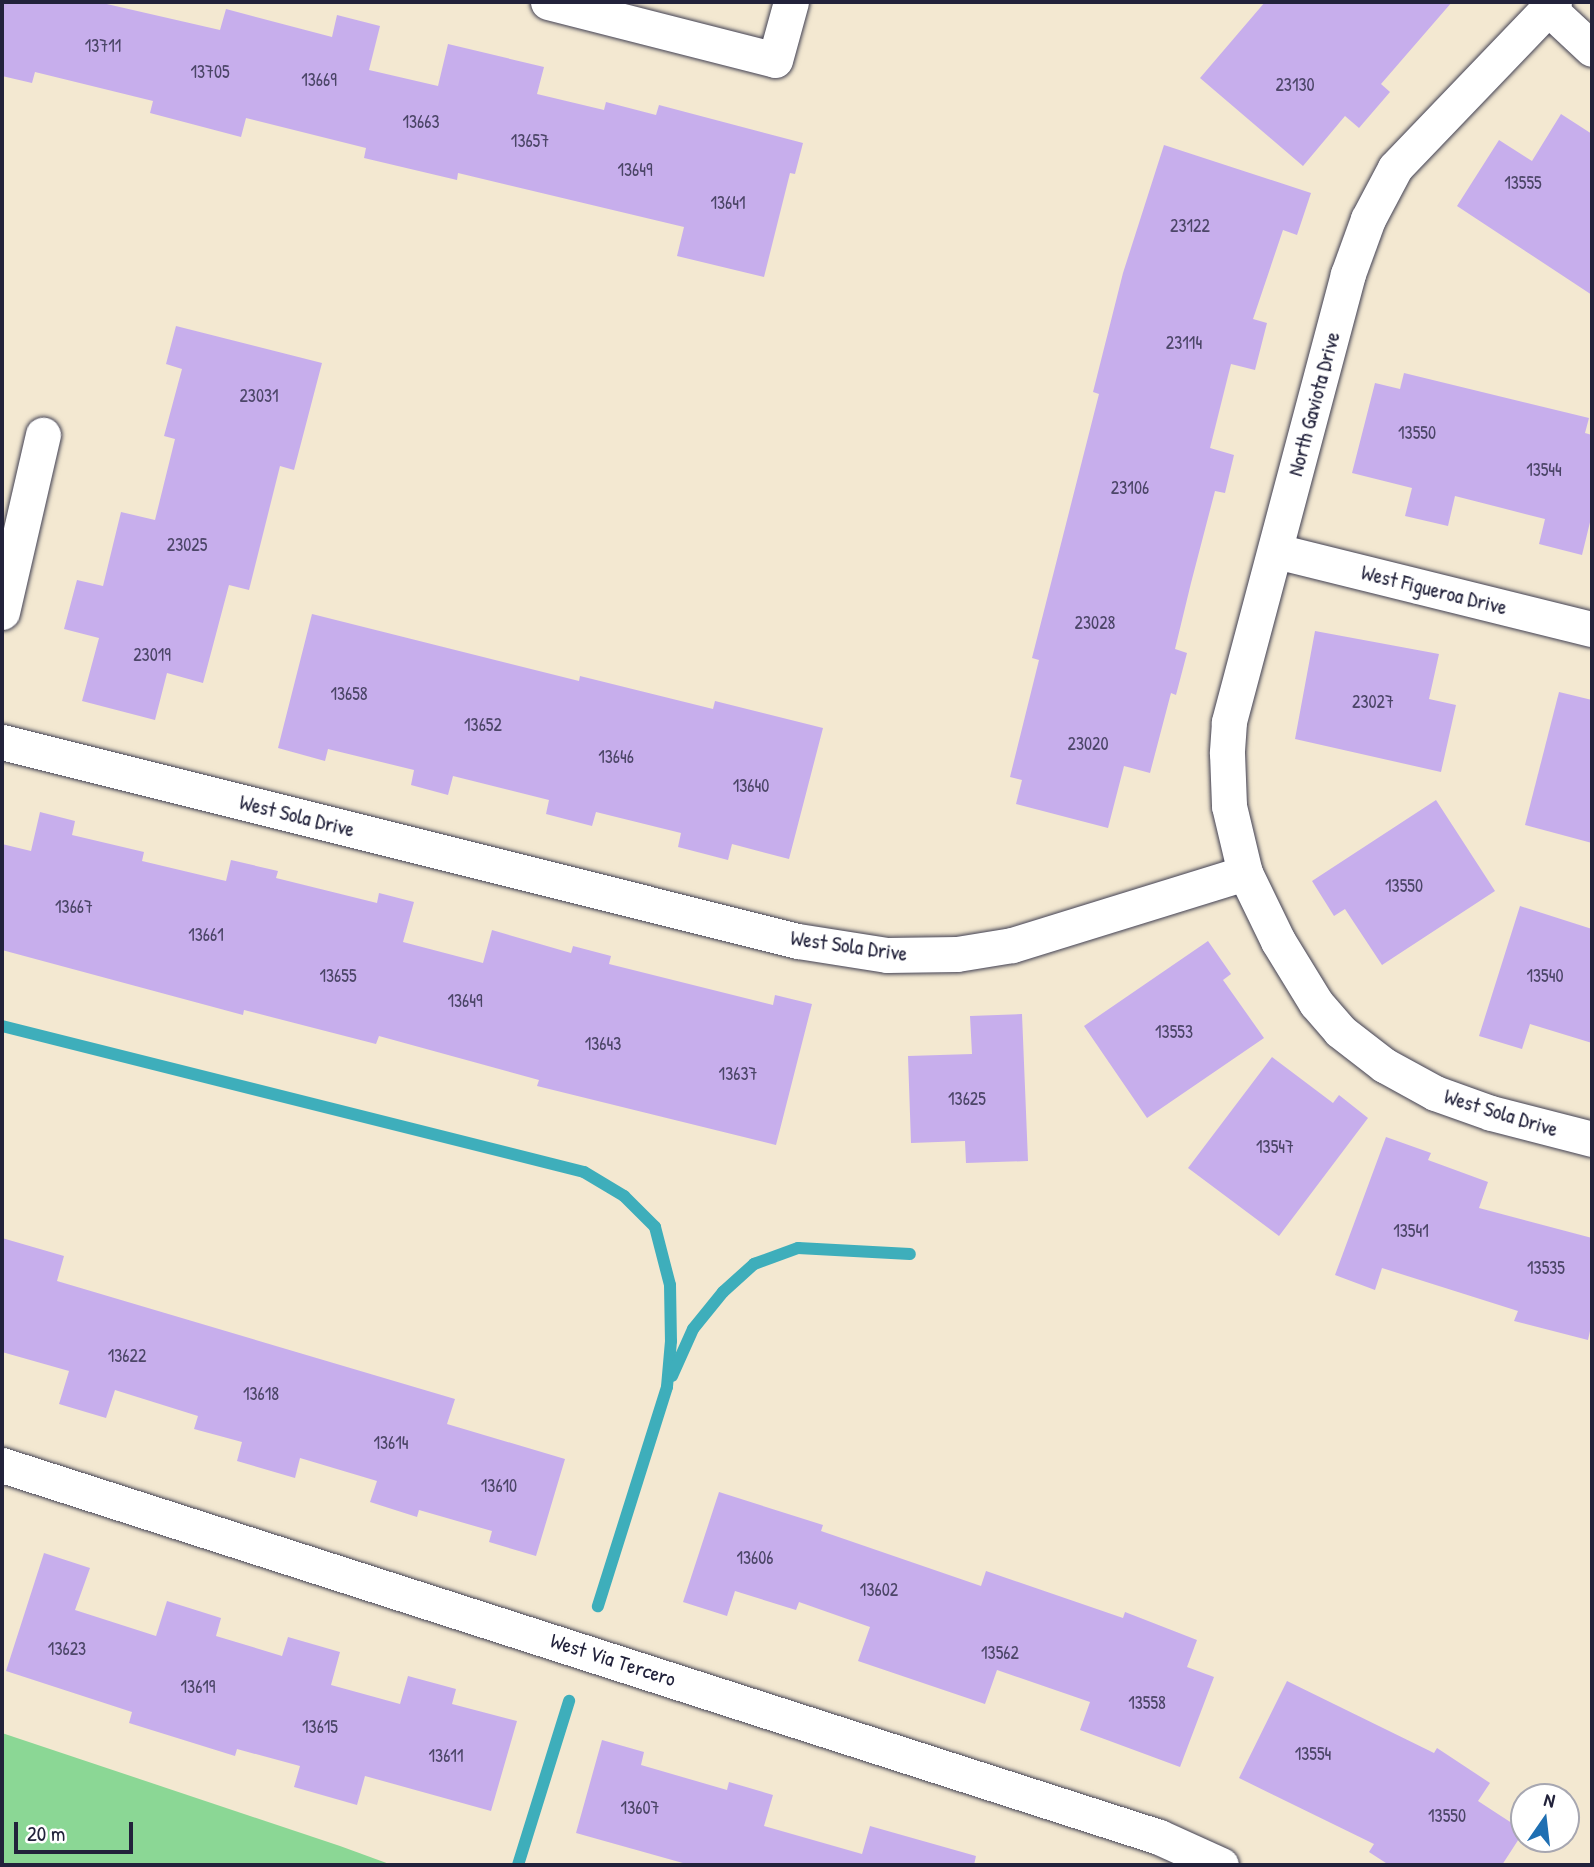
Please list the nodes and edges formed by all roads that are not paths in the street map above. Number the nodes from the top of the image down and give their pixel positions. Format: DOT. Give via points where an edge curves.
graph roads {
  1 [pos="548,2"];
  2 [pos="791,2"];
  3 [pos="1551,5"];
  4 [pos="1592,50"];
  5 [pos="43,435"];
  6 [pos="1276,551"];
  7 [pos="2,612"];
  8 [pos="1592,629"];
  9 [pos="2,741"];
  10 [pos="1245,873"];
  11 [pos="1592,1139"];
  12 [pos="2,1465"];
  13 [pos="1221,1865"];
  1 -- 2 [label="street" via="775,60"];
  3 -- 4 [label="street"];
  3 -- 6 [label="street, North Gaviota Drive" via="1395,168 1368,219 1348,274"];
  5 -- 7 [label="street"];
  6 -- 8 [label="street, West Figueroa Drive"];
  6 -- 10 [label="street, North Gaviota Drive" via="1229,722 1229,806"];
  9 -- 10 [label="street, West Sola Drive" via="798,941 887,955 957,954 1012,946"];
  10 -- 11 [label="street, West Sola Drive" via="1316,1003 1340,1031 1384,1065 1435,1093 1491,1114"];
  12 -- 13 [label="street, West Via Tercero" via="1159,1837"];
}
